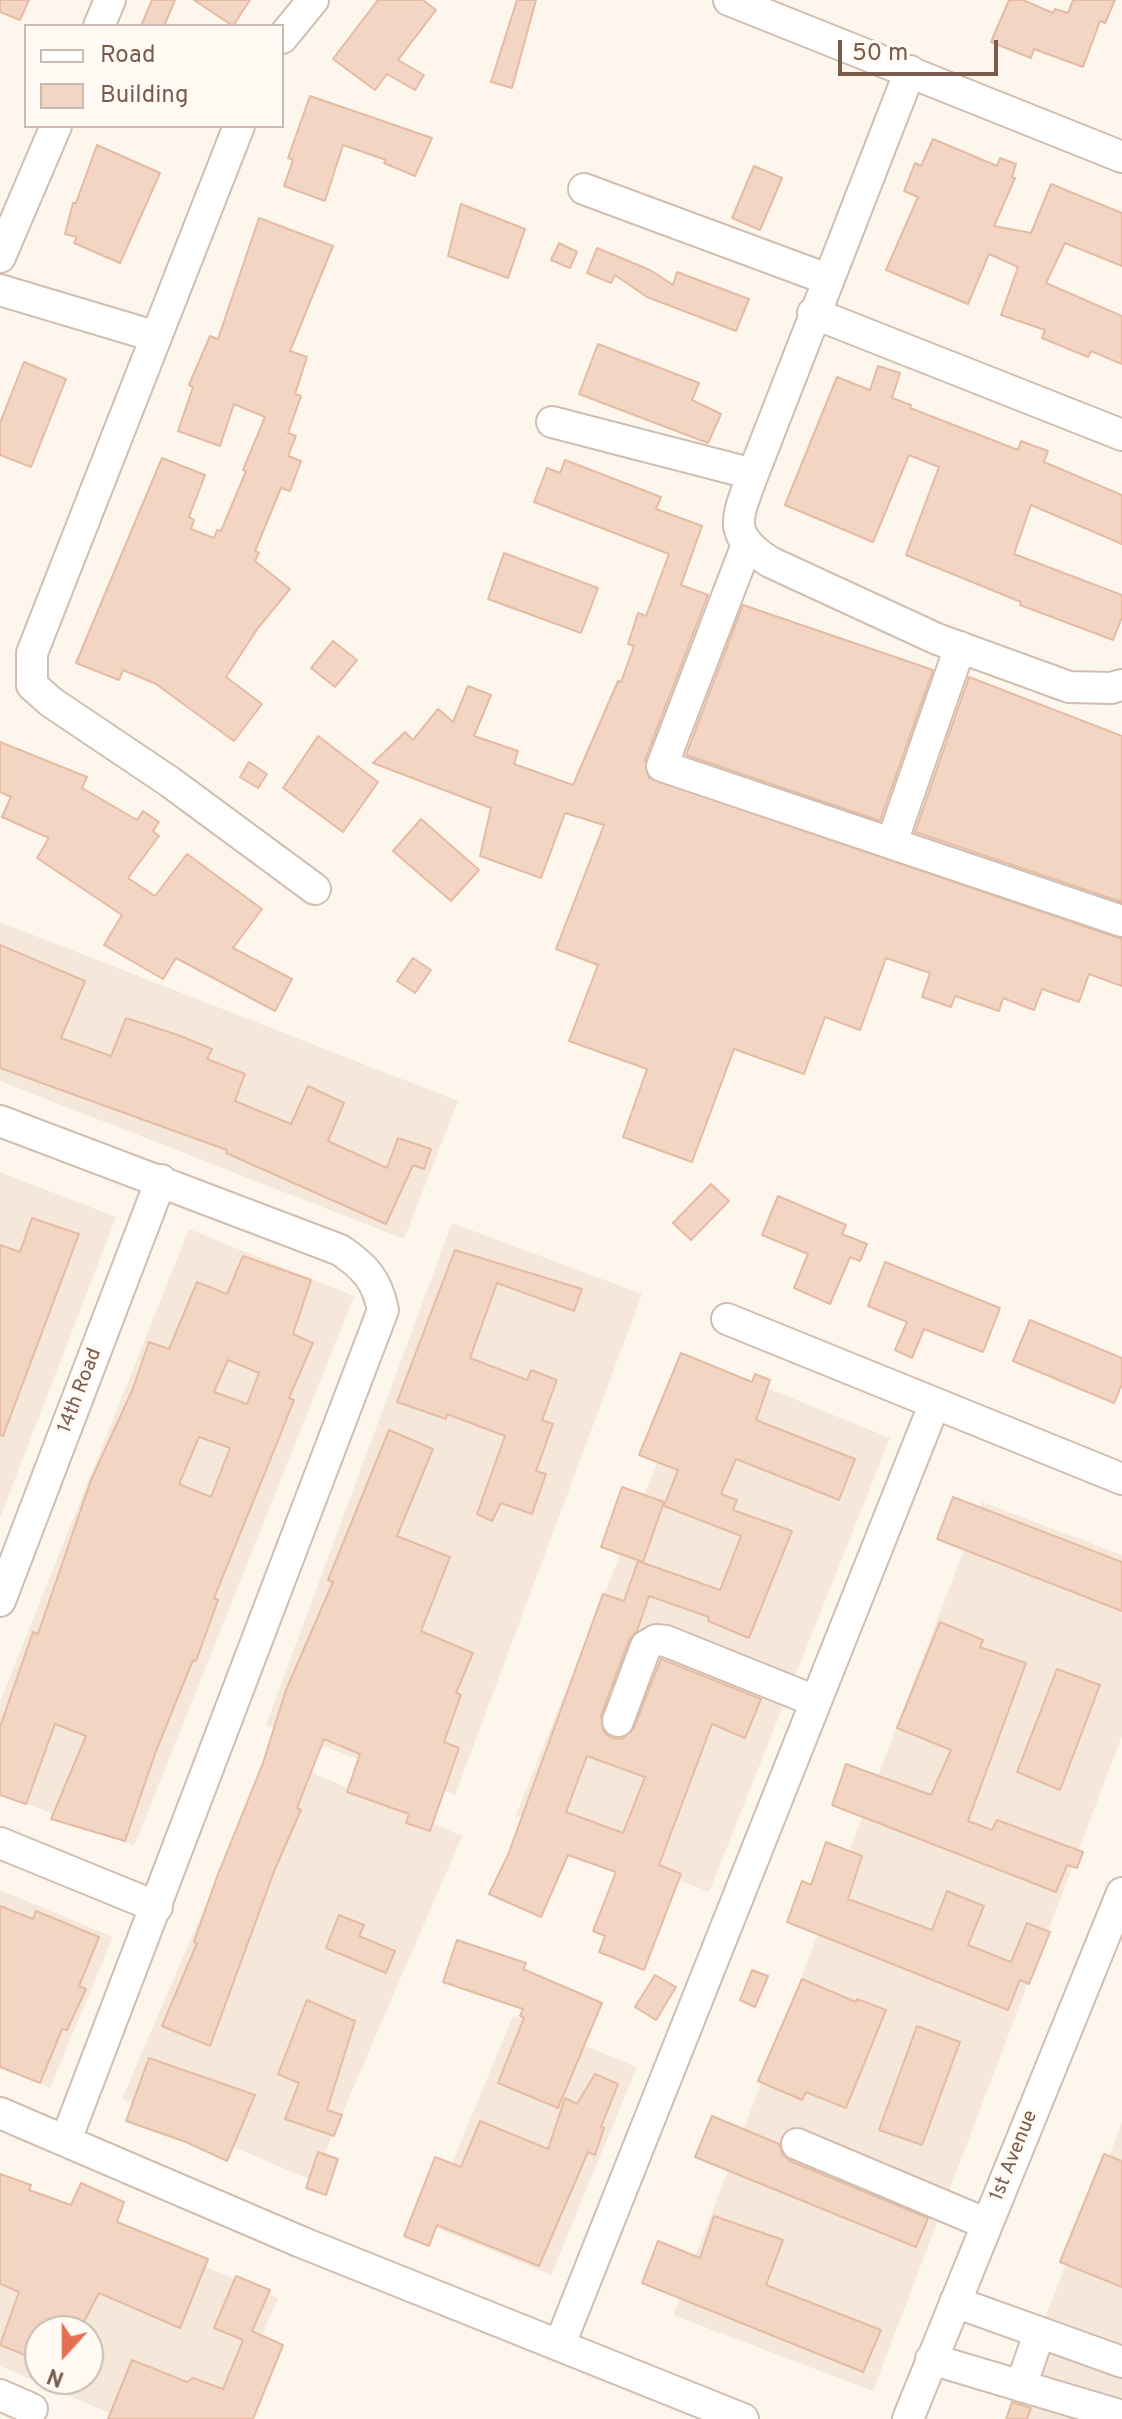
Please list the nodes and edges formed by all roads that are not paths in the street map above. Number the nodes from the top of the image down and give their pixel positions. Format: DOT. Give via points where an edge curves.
graph roads {
  1 [pos="110,0"];
  2 [pos="313,0"];
  3 [pos="729,0"];
  4 [pos="100,24"];
  5 [pos="284,36"];
  6 [pos="910,71"];
  7 [pos="55,128"];
  8 [pos="238,128"];
  9 [pos="1120,152"];
  10 [pos="584,189"];
  11 [pos="0,257"];
  12 [pos="827,279"];
  13 [pos="0,290"];
  14 [pos="813,313"];
  15 [pos="154,336"];
  16 [pos="552,422"];
  17 [pos="1122,435"];
  18 [pos="753,474"];
  19 [pos="746,547"];
  20 [pos="960,647"];
  21 [pos="1122,685"];
  22 [pos="892,842"];
  23 [pos="315,889"];
  24 [pos="1122,921"];
  25 [pos="0,1121"];
  26 [pos="161,1180"];
  27 [pos="727,1319"];
  28 [pos="934,1405"];
  29 [pos="1122,1479"];
  30 [pos="0,1601"];
  31 [pos="815,1701"];
  32 [pos="618,1721"];
  33 [pos="0,1843"];
  34 [pos="1122,1893"];
  35 [pos="157,1907"];
  36 [pos="0,2113"];
  37 [pos="66,2140"];
  38 [pos="797,2144"];
  39 [pos="987,2224"];
  40 [pos="955,2302"];
  41 [pos="1039,2334"];
  42 [pos="560,2344"];
  43 [pos="931,2359"];
  44 [pos="1122,2362"];
  45 [pos="1021,2386"];
  46 [pos="0,2395"];
  47 [pos="32,2409"];
  48 [pos="1122,2416"];
  49 [pos="743,2419"];
  50 [pos="908,2419"];
  1 -- 4 [label="street"];
  2 -- 5 [label="street"];
  3 -- 6 [label="street"];
  6 -- 9 [label="street"];
  6 -- 12 [label="street"];
  7 -- 11 [label="street"];
  8 -- 15 [label="street"];
  10 -- 12 [label="street"];
  12 -- 14 [label="street"];
  13 -- 15 [label="street"];
  14 -- 17 [label="street"];
  14 -- 18 [label="street"];
  15 -- 23 [label="street" via="32,653 32,685"];
  16 -- 18 [label="street"];
  18 -- 19 [label="street" via="738,532"];
  19 -- 20 [label="street"];
  19 -- 22 [label="street" via="662,766"];
  20 -- 21 [label="street" via="1069,687"];
  20 -- 22 [label="street"];
  22 -- 24 [label="street"];
  25 -- 26 [label="street"];
  26 -- 30 [label="street, 14th Road"];
  26 -- 35 [label="street" via="340,1250 366,1267 379,1289 383,1310"];
  27 -- 28 [label="street"];
  28 -- 29 [label="street"];
  28 -- 31 [label="street"];
  31 -- 32 [label="street" via="656,1640 646,1646"];
  31 -- 42 [label="street"];
  33 -- 35 [label="street"];
  34 -- 39 [label="street, 1st Avenue"];
  35 -- 37 [label="street"];
  36 -- 37 [label="street"];
  37 -- 42 [label="street" via="301,2242"];
  38 -- 39 [label="street"];
  39 -- 40 [label="street, 1st Avenue"];
  40 -- 41 [label="street"];
  40 -- 43 [label="street, 1st Avenue"];
  41 -- 44 [label="street"];
  41 -- 45 [label="street"];
  42 -- 49 [label="street"];
  43 -- 45 [label="street"];
  43 -- 50 [label="street, 1st Avenue"];
  45 -- 48 [label="street"];
  46 -- 47 [label="street"];
}
